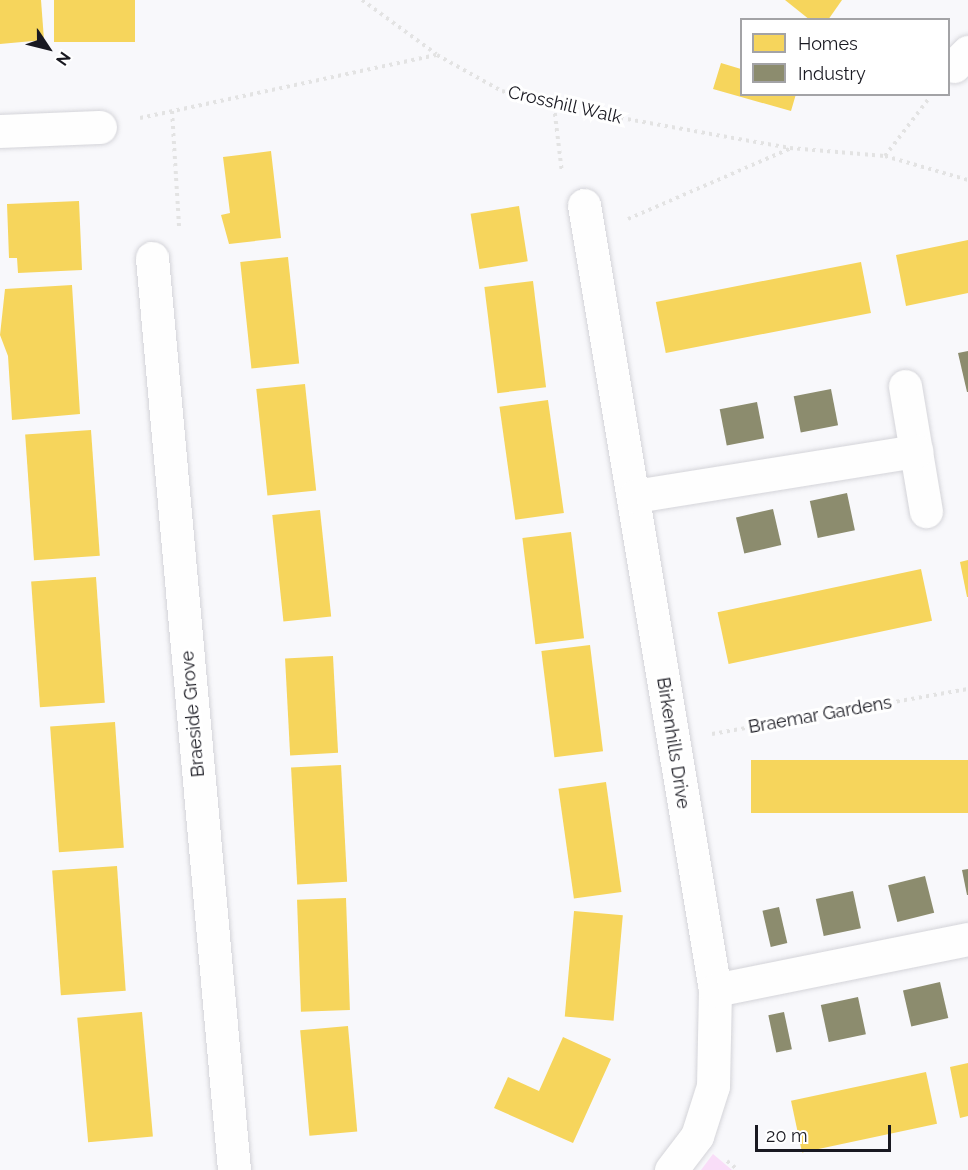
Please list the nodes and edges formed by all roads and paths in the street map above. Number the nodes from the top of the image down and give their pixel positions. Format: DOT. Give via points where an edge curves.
graph roads {
  1 [pos="362,0"];
  2 [pos="437,55"];
  3 [pos="930,96"];
  4 [pos="554,106"];
  5 [pos="172,111"];
  6 [pos="100,127"];
  7 [pos="0,131"];
  8 [pos="790,148"];
  9 [pos="885,156"];
  10 [pos="968,180"];
  11 [pos="584,205"];
  12 [pos="589,237"];
  13 [pos="152,258"];
  14 [pos="905,386"];
  15 [pos="916,451"];
  16 [pos="635,496"];
  17 [pos="926,511"];
  18 [pos="968,689"];
  19 [pos="672,741"];
  20 [pos="968,939"];
  21 [pos="715,990"];
  22 [pos="234,1170"];
  23 [pos="671,1170"];
  1 -- 2 [label="path, Crosshill Walk"];
  2 -- 4 [label="path, Crosshill Walk" via="502,91"];
  2 -- 5 [label="path"];
  3 -- 9 [label="path"];
  4 -- 8 [label="path, Crosshill Walk"];
  4 -- 11 [label="path" via="563,184"];
  5 -- 6 [label="path"];
  5 -- 13 [label="path" via="179,233"];
  6 -- 7 [label="street"];
  8 -- 9 [label="path, Crosshill Walk"];
  8 -- 12 [label="path"];
  9 -- 10 [label="path, Crosshill Walk"];
  11 -- 12 [label="street, Birkenhills Drive"];
  12 -- 16 [label="street, Birkenhills Drive"];
  13 -- 22 [label="street, Braeside Grove"];
  14 -- 15 [label="street"];
  15 -- 16 [label="street"];
  15 -- 17 [label="street"];
  16 -- 19 [label="street, Birkenhills Drive"];
  18 -- 19 [label="path, Braemar Gardens"];
  19 -- 21 [label="street, Birkenhills Drive"];
  20 -- 21 [label="street"];
  21 -- 23 [label="street, Birkenhills Drive" via="713,1086 697,1136"];
}
